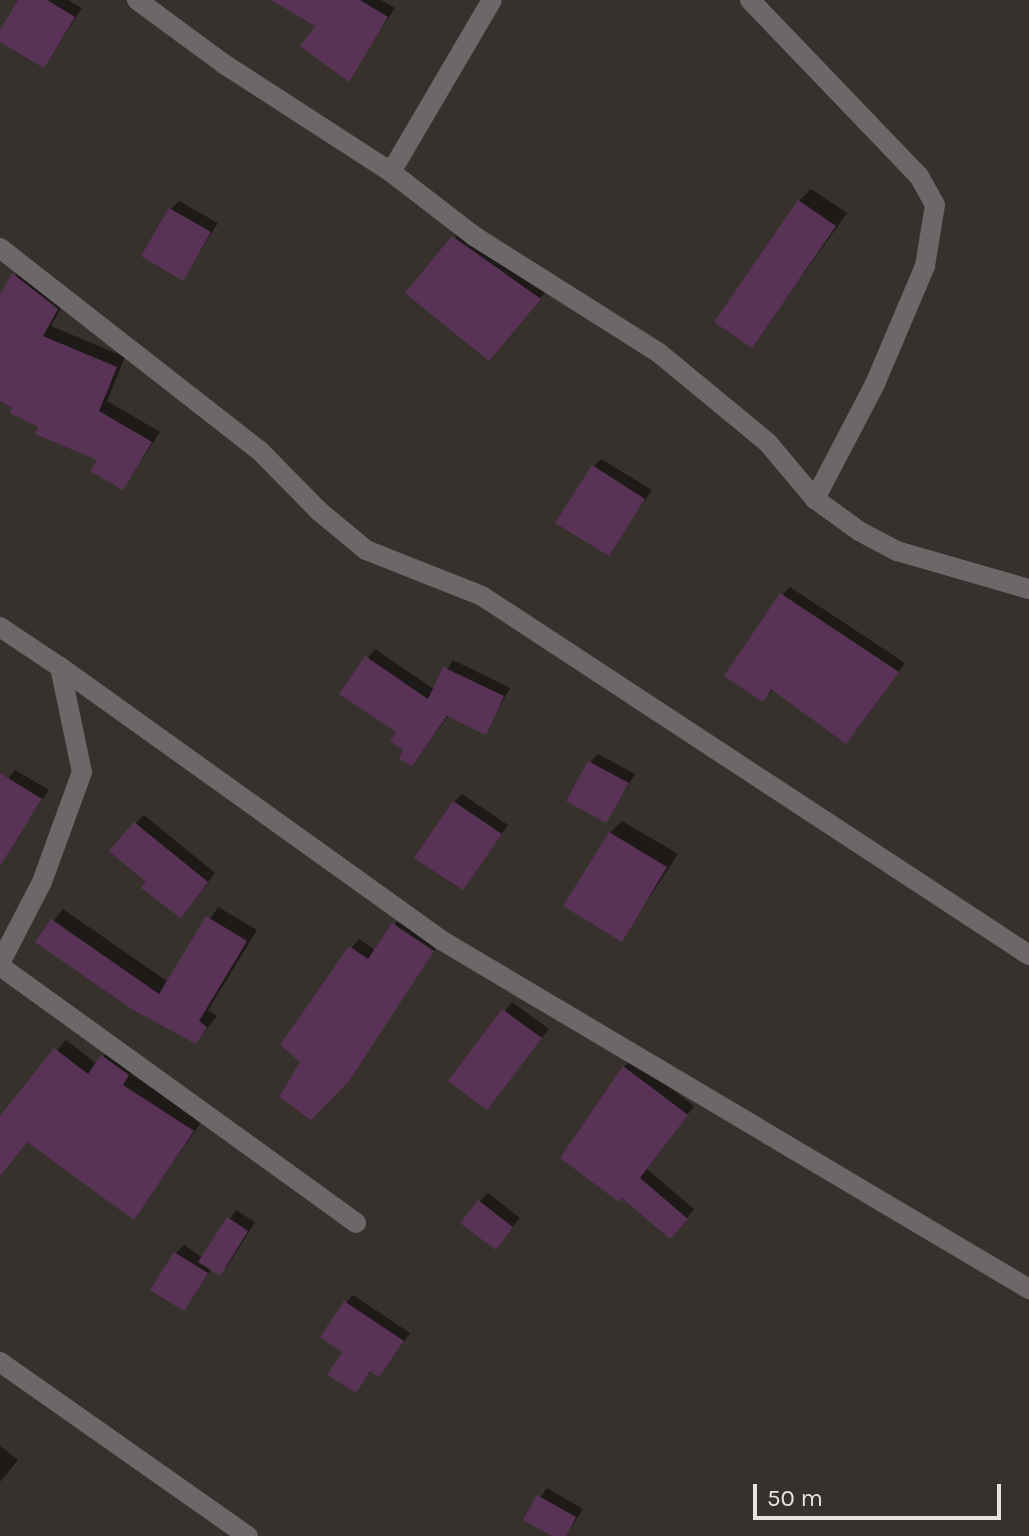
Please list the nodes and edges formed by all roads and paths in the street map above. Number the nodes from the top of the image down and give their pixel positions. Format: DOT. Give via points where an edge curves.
graph roads {
  1 [pos="137,0"];
  2 [pos="492,0"];
  3 [pos="750,0"];
  4 [pos="391,172"];
  5 [pos="0,248"];
  6 [pos="815,499"];
  7 [pos="1029,589"];
  8 [pos="0,627"];
  9 [pos="60,667"];
  10 [pos="1029,955"];
  11 [pos="0,965"];
  12 [pos="356,1223"];
  13 [pos="1029,1289"];
  14 [pos="0,1349"];
  15 [pos="8,1367"];
  16 [pos="248,1536"];
  1 -- 4 [label="street" via="224,64"];
  2 -- 4 [label="street"];
  3 -- 6 [label="street" via="919,176 935,205 925,266 875,384"];
  4 -- 6 [label="street" via="474,236 659,353 768,443"];
  5 -- 10 [label="street" via="259,450 366,550 482,596"];
  6 -- 7 [label="street" via="897,551"];
  8 -- 9 [label="street"];
  9 -- 11 [label="street" via="82,772 42,882"];
  9 -- 13 [label="street" via="441,940"];
  11 -- 12 [label="street"];
  14 -- 15 [label="street"];
  15 -- 16 [label="street"];
}
